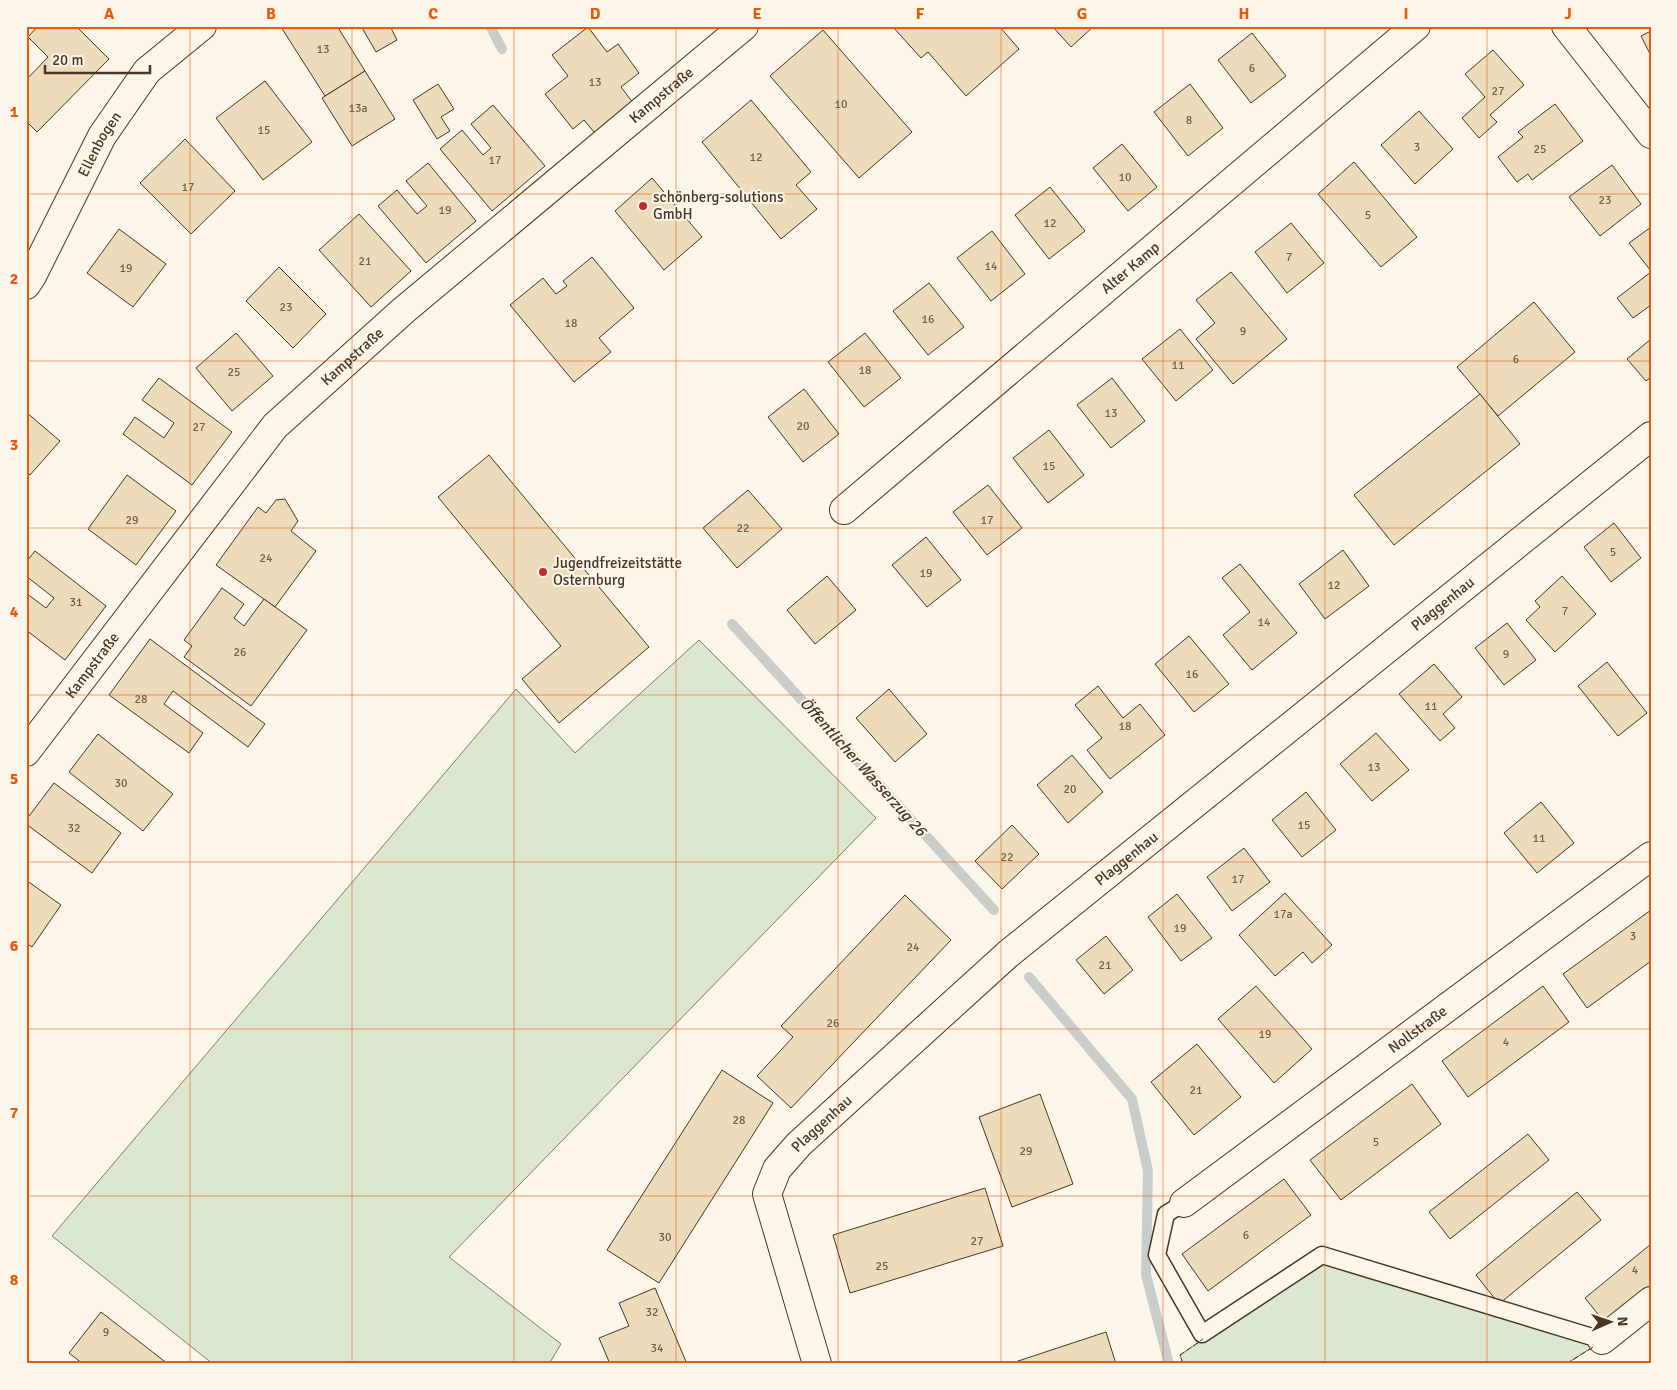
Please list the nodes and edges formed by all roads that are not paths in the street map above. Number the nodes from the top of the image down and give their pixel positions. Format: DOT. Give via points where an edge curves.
graph roads {
  1 [pos="202,26"];
  2 [pos="744,26"];
  3 [pos="1416,26"];
  4 [pos="1566,26"];
  5 [pos="1651,134"];
  6 [pos="26,285"];
  7 [pos="1651,436"];
  8 [pos="844,510"];
  9 [pos="26,752"];
  10 [pos="1651,856"];
  11 [pos="1184,1202"];
  12 [pos="1651,1301"];
  13 [pos="1602,1340"];
  14 [pos="817,1364"];
  1 -- 6 [label="street, Ellenbogen" via="147,71 102,136"];
  2 -- 9 [label="street, Kampstraße" via="404,310 275,426"];
  3 -- 8 [label="street, Alter Kamp"];
  4 -- 5 [label="street"];
  7 -- 14 [label="street, Plaggenhau" via="1008,954 799,1144 777,1169 766,1194"];
  10 -- 11 [label="street, Nollstraße"];
  11 -- 13 [label="lane" via="1166,1214 1157,1255 1202,1334 1322,1255"];
  12 -- 13 [label="street"];
}
